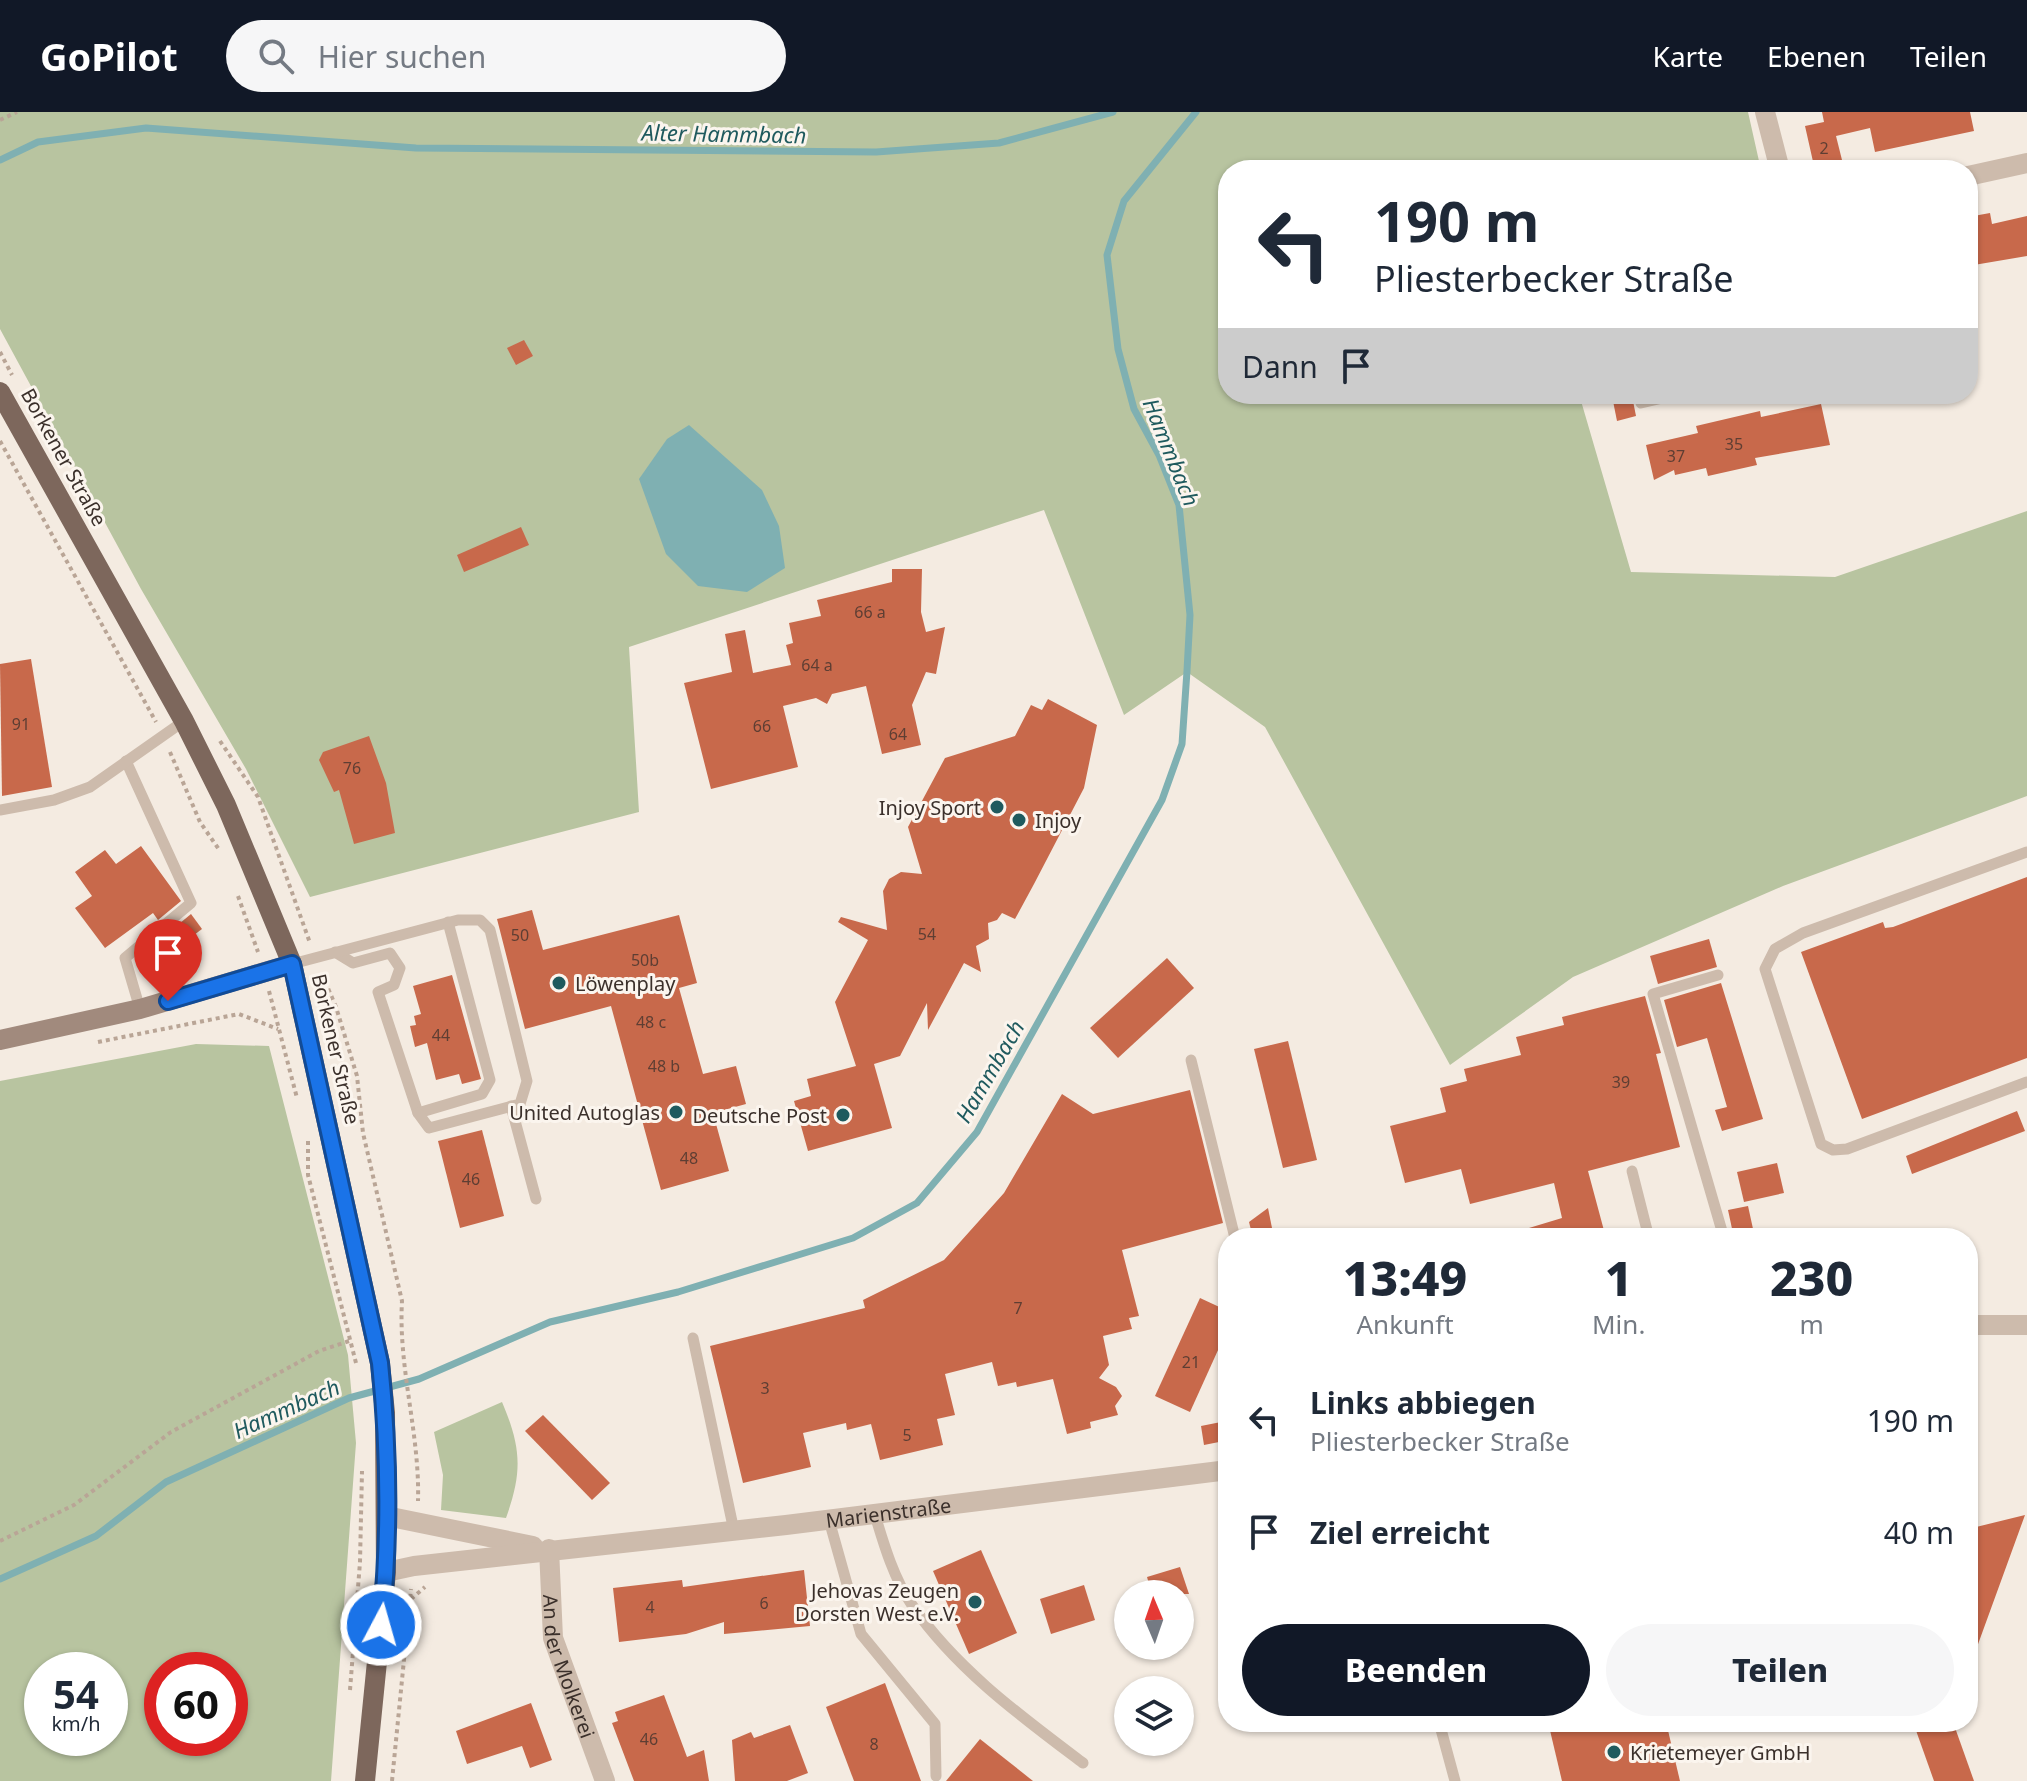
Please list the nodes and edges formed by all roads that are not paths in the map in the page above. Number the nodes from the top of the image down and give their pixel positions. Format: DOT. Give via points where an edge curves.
graph roads {
  1 [pos="1765,112"];
  2 [pos="1777,160"];
  3 [pos="2027,163"];
  4 [pos="1978,174"];
  5 [pos="0,392"];
  6 [pos="184,721"];
  7 [pos="126,761"];
  8 [pos="0,810"];
  9 [pos="2027,852"];
  10 [pos="448,922"];
  11 [pos="335,952"];
  12 [pos="292,964"];
  13 [pos="1718,975"];
  14 [pos="140,1009"];
  15 [pos="0,1040"];
  16 [pos="1191,1060"];
  17 [pos="2027,1082"];
  18 [pos="511,1106"];
  19 [pos="418,1113"];
  20 [pos="1632,1171"];
  21 [pos="536,1199"];
  22 [pos="1233,1228"];
  23 [pos="1646,1228"];
  24 [pos="1721,1228"];
  25 [pos="1978,1325"];
  26 [pos="2027,1325"];
  27 [pos="693,1338"];
  28 [pos="1218,1471"];
  29 [pos="875,1515"];
  30 [pos="386,1516"];
  31 [pos="829,1520"];
  32 [pos="734,1531"];
  33 [pos="549,1549"];
  34 [pos="386,1572"];
  35 [pos="1442,1732"];
  36 [pos="1083,1763"];
  37 [pos="936,1776"];
  38 [pos="365,1781"];
  39 [pos="605,1781"];
  40 [pos="1455,1781"];
  1 -- 2 [label="street"];
  3 -- 4 [label="street"];
  5 -- 6 [label="main road, Borkener Straße"];
  6 -- 7 [label="lane"];
  6 -- 12 [label="main road, Borkener Straße" via="226,805"];
  7 -- 8 [label="lane" via="90,787"];
  7 -- 14 [label="lane" via="191,903 125,958"];
  9 -- 17 [label="lane" via="1803,933 1775,949 1765,969 1821,1144 1833,1150"];
  10 -- 11 [label="lane"];
  10 -- 18 [label="lane" via="480,920 490,930 527,1081 520,1104"];
  10 -- 19 [label="lane" via="490,1080 482,1094"];
  11 -- 12 [label="lane"];
  11 -- 19 [label="lane" via="353,963 390,953 400,968 394,985 378,992"];
  12 -- 14 [label="main road"];
  12 -- 30 [label="main road, Borkener Straße" via="380,1363"];
  13 -- 24 [label="lane" via="1653,994"];
  14 -- 15 [label="main road"];
  16 -- 22 [label="lane"];
  18 -- 19 [label="lane" via="429,1128"];
  18 -- 21 [label="lane"];
  20 -- 23 [label="lane"];
  25 -- 26 [label="street"];
  27 -- 32 [label="lane"];
  28 -- 29 [label="street, Marienstraße"];
  29 -- 31 [label="street, Marienstraße"];
  29 -- 36 [label="lane" via="911,1605 998,1698"];
  30 -- 33 [label="street, Marienstraße"];
  30 -- 34 [label="main road, Borkener Straße"];
  31 -- 32 [label="street, Marienstraße"];
  31 -- 37 [label="lane" via="861,1634 935,1724"];
  32 -- 33 [label="street, Marienstraße"];
  33 -- 34 [label="street, Marienstraße"];
  33 -- 39 [label="street, An der Molkerei" via="553,1638"];
  34 -- 38 [label="main road, Borkener Straße"];
  35 -- 40 [label="lane"];
}
